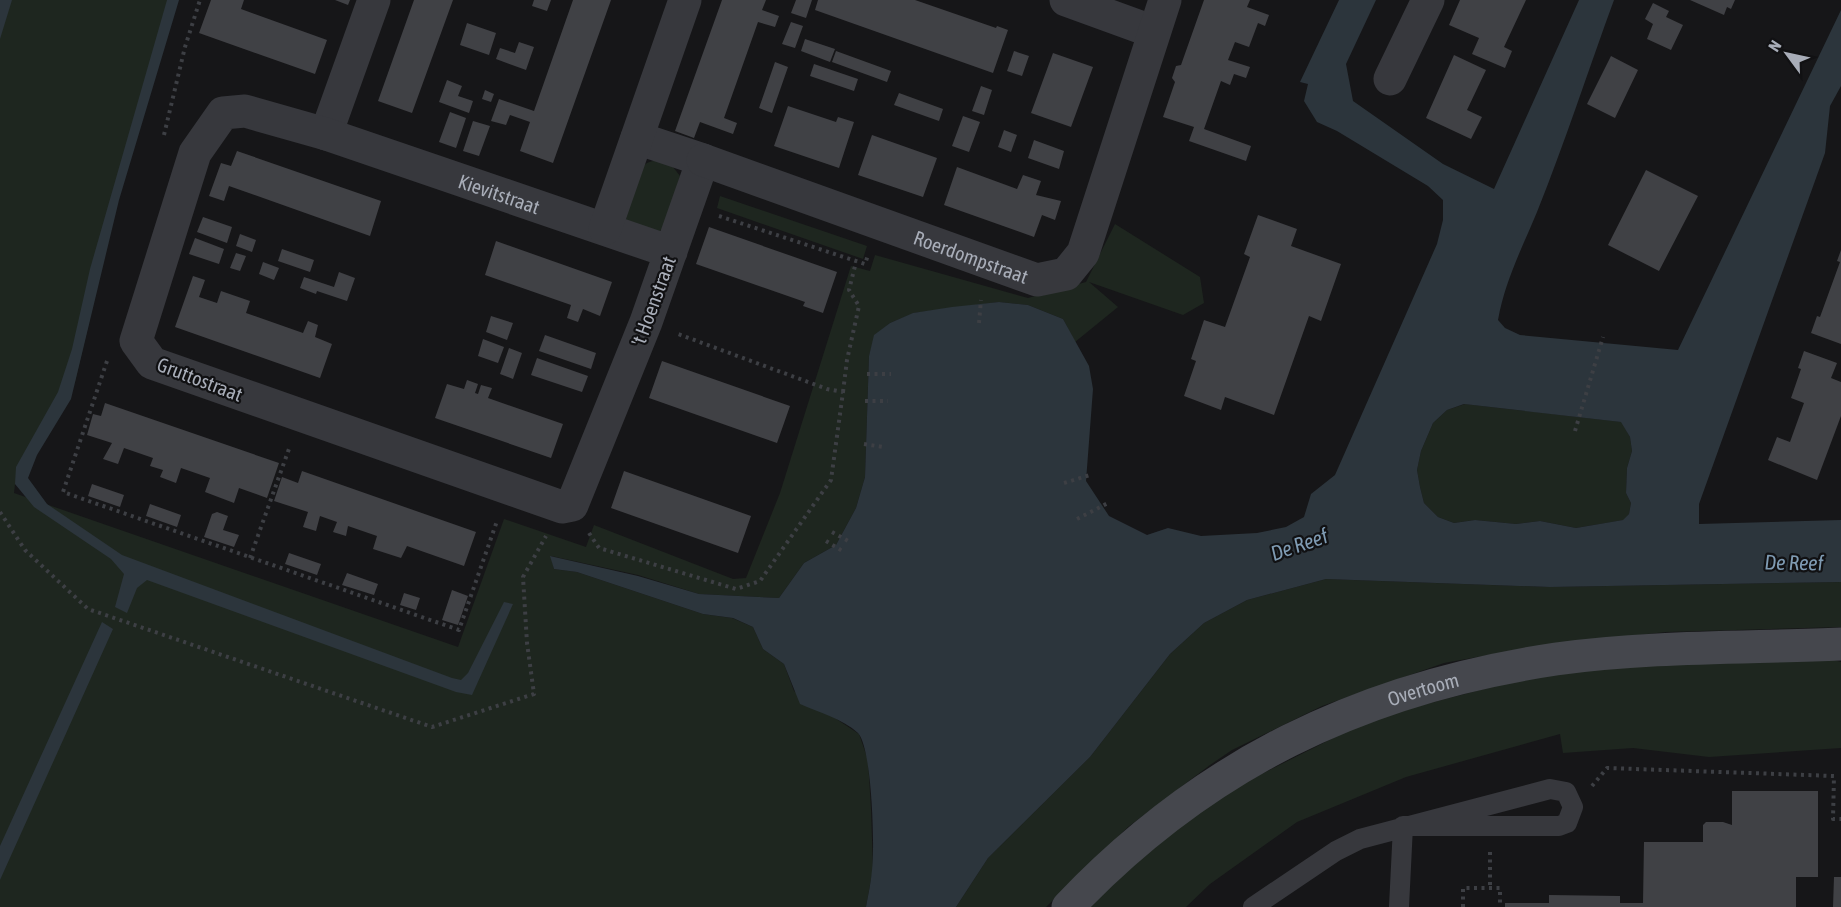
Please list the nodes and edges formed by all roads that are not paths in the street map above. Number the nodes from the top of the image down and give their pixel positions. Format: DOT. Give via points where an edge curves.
graph roads {
  1 [pos="374,0"];
  2 [pos="685,0"];
  3 [pos="1066,0"];
  4 [pos="1165,0"];
  5 [pos="1428,0"];
  6 [pos="1154,32"];
  7 [pos="1390,79"];
  8 [pos="327,134"];
  9 [pos="637,138"];
  10 [pos="703,160"];
  11 [pos="605,229"];
  12 [pos="671,252"];
  13 [pos="567,506"];
  14 [pos="1841,644"];
  15 [pos="1403,826"];
  16 [pos="1068,907"];
  17 [pos="1253,907"];
  18 [pos="1399,907"];
  1 -- 8 [label="street"];
  2 -- 9 [label="street"];
  3 -- 6 [label="street"];
  4 -- 6 [label="street, Roerdompstraat"];
  5 -- 7 [label="street"];
  6 -- 10 [label="street, Roerdompstraat" via="1083,253 1066,274 1037,280"];
  8 -- 11 [label="street, Kievitstraat"];
  8 -- 13 [label="street, Gruttostraat" via="245,111 223,113 195,153 136,341 152,363"];
  9 -- 10 [label="street"];
  9 -- 11 [label="street"];
  10 -- 12 [label="street, 't Hoenstraat"];
  11 -- 12 [label="street, Kievitstraat"];
  12 -- 13 [label="street, 't Hoenstraat" via="646,322"];
  14 -- 16 [label="street, Overtoom" via="1607,654 1502,668 1409,691 1296,736 1209,786 1140,838"];
  15 -- 15 [label="lane" via="1550,789 1566,792 1574,807 1572,816 1559,826"];
  15 -- 17 [label="lane" via="1336,851"];
  15 -- 18 [label="lane"];
}
